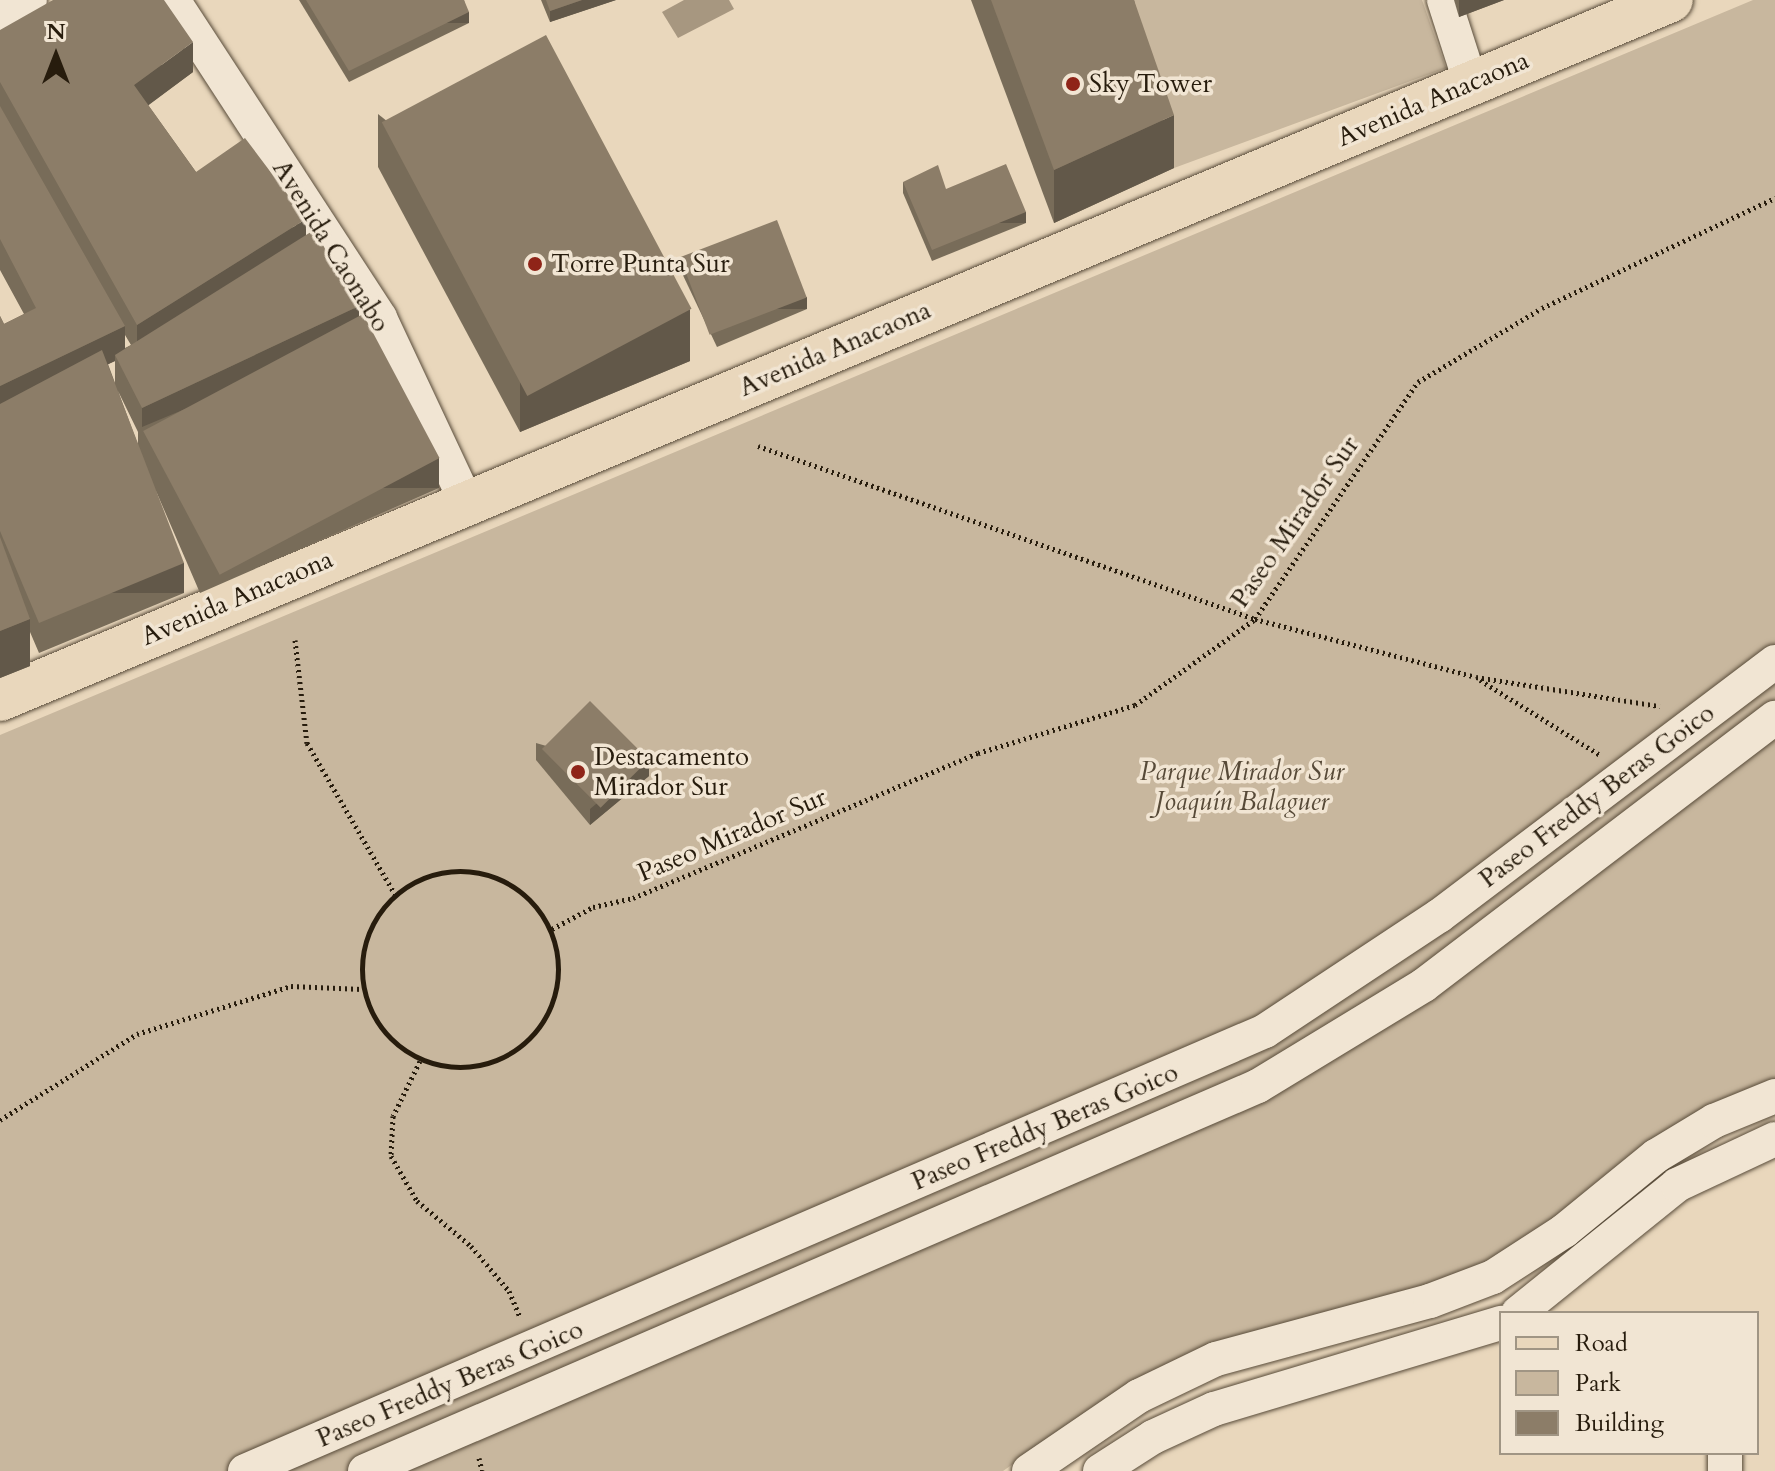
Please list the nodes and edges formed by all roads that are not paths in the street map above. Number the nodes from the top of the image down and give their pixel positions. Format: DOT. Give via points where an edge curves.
graph roads {
  1 [pos="30,0"];
  2 [pos="173,0"];
  3 [pos="1444,0"];
  4 [pos="1671,0"];
  5 [pos="0,18"];
  6 [pos="1471,84"];
  7 [pos="467,504"];
  8 [pos="1775,662"];
  9 [pos="0,699"];
  10 [pos="1775,718"];
  11 [pos="1775,1096"];
  12 [pos="1775,1139"];
  13 [pos="1520,1311"];
  14 [pos="1499,1324"];
  15 [pos="245,1471"];
  16 [pos="365,1471"];
  17 [pos="1029,1471"];
  18 [pos="1100,1471"];
  1 -- 5 [label="street"];
  2 -- 7 [label="street, Avenida Caonabo" via="380,318"];
  3 -- 6 [label="street"];
  4 -- 6 [label="main road, Avenida Anacaona"];
  6 -- 7 [label="main road, Avenida Anacaona"];
  7 -- 9 [label="main road, Avenida Anacaona"];
  8 -- 15 [label="street, Paseo Freddy Beras Goico" via="1439,916 1265,1031"];
  10 -- 16 [label="street, Paseo Freddy Beras Goico" via="1424,985 1258,1086"];
  11 -- 17 [label="street" via="1714,1121 1656,1156 1564,1231 1493,1277 1430,1301 1216,1359 1139,1396"];
  12 -- 13 [label="street" via="1677,1185"];
  14 -- 18 [label="street" via="1214,1409 1153,1437"];
}
